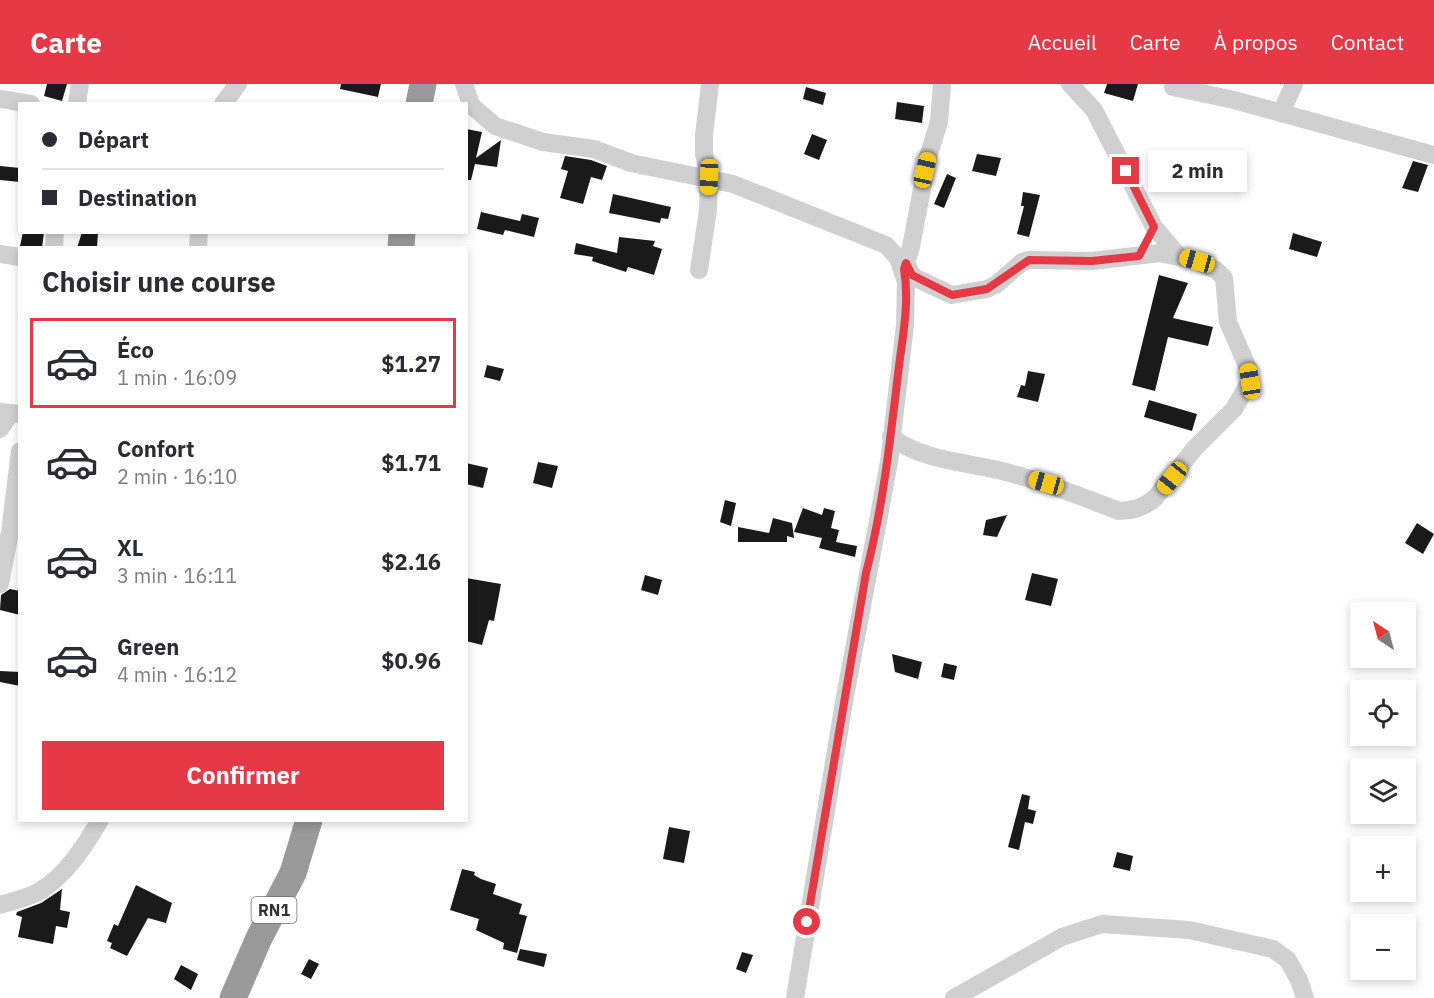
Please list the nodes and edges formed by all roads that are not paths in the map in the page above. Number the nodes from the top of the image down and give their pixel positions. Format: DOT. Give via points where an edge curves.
graph roads {
  1 [pos="80,84"];
  2 [pos="238,84"];
  3 [pos="423,84"];
  4 [pos="464,84"];
  5 [pos="710,84"];
  6 [pos="942,84"];
  7 [pos="1070,84"];
  8 [pos="1294,84"];
  9 [pos="1173,87"];
  10 [pos="0,99"];
  11 [pos="18,102"];
  12 [pos="77,102"];
  13 [pos="224,102"];
  14 [pos="419,102"];
  15 [pos="1281,113"];
  16 [pos="1434,155"];
  17 [pos="709,177"];
  18 [pos="1154,227"];
  19 [pos="0,254"];
  20 [pos="1178,255"];
  21 [pos="1139,256"];
  22 [pos="18,257"];
  23 [pos="905,266"];
  24 [pos="699,270"];
  25 [pos="10,413"];
  26 [pos="0,429"];
  27 [pos="891,437"];
  28 [pos="18,467"];
  29 [pos="9,539"];
  30 [pos="0,584"];
  31 [pos="99,822"];
  32 [pos="308,822"];
  33 [pos="0,904"];
  34 [pos="233,998"];
  35 [pos="795,998"];
  36 [pos="954,998"];
  37 [pos="1305,998"];
  1 -- 12 [label="street"];
  2 -- 13 [label="street"];
  3 -- 14 [label="highway"];
  4 -- 17 [label="street" via="471,105 495,126 543,142 594,149 631,163"];
  5 -- 17 [label="street" via="704,154"];
  6 -- 23 [label="street" via="939,122"];
  7 -- 18 [label="street" via="1105,129"];
  8 -- 15 [label="street"];
  9 -- 15 [label="street"];
  10 -- 11 [label="street"];
  15 -- 16 [label="street"];
  17 -- 23 [label="street" via="886,245"];
  17 -- 24 [label="street"];
  18 -- 20 [label="street"];
  18 -- 21 [label="street"];
  19 -- 22 [label="street"];
  20 -- 21 [label="street"];
  20 -- 27 [label="street" via="1216,270 1224,278 1228,322 1250,381 1234,409 1147,505 1119,511 1066,489 911,450"];
  21 -- 23 [label="street" via="1092,261 1029,260 987,289 952,295 912,275"];
  23 -- 27 [label="street" via="905,325"];
  25 -- 26 [label="street"];
  27 -- 35 [label="street"];
  28 -- 29 [label="street"];
  29 -- 30 [label="street"];
  31 -- 33 [label="street" via="72,862 54,880 39,892"];
  32 -- 34 [label="highway, RN1" via="293,873"];
  36 -- 37 [label="street" via="1062,937 1102,924 1179,929 1273,949 1288,960"];
}
